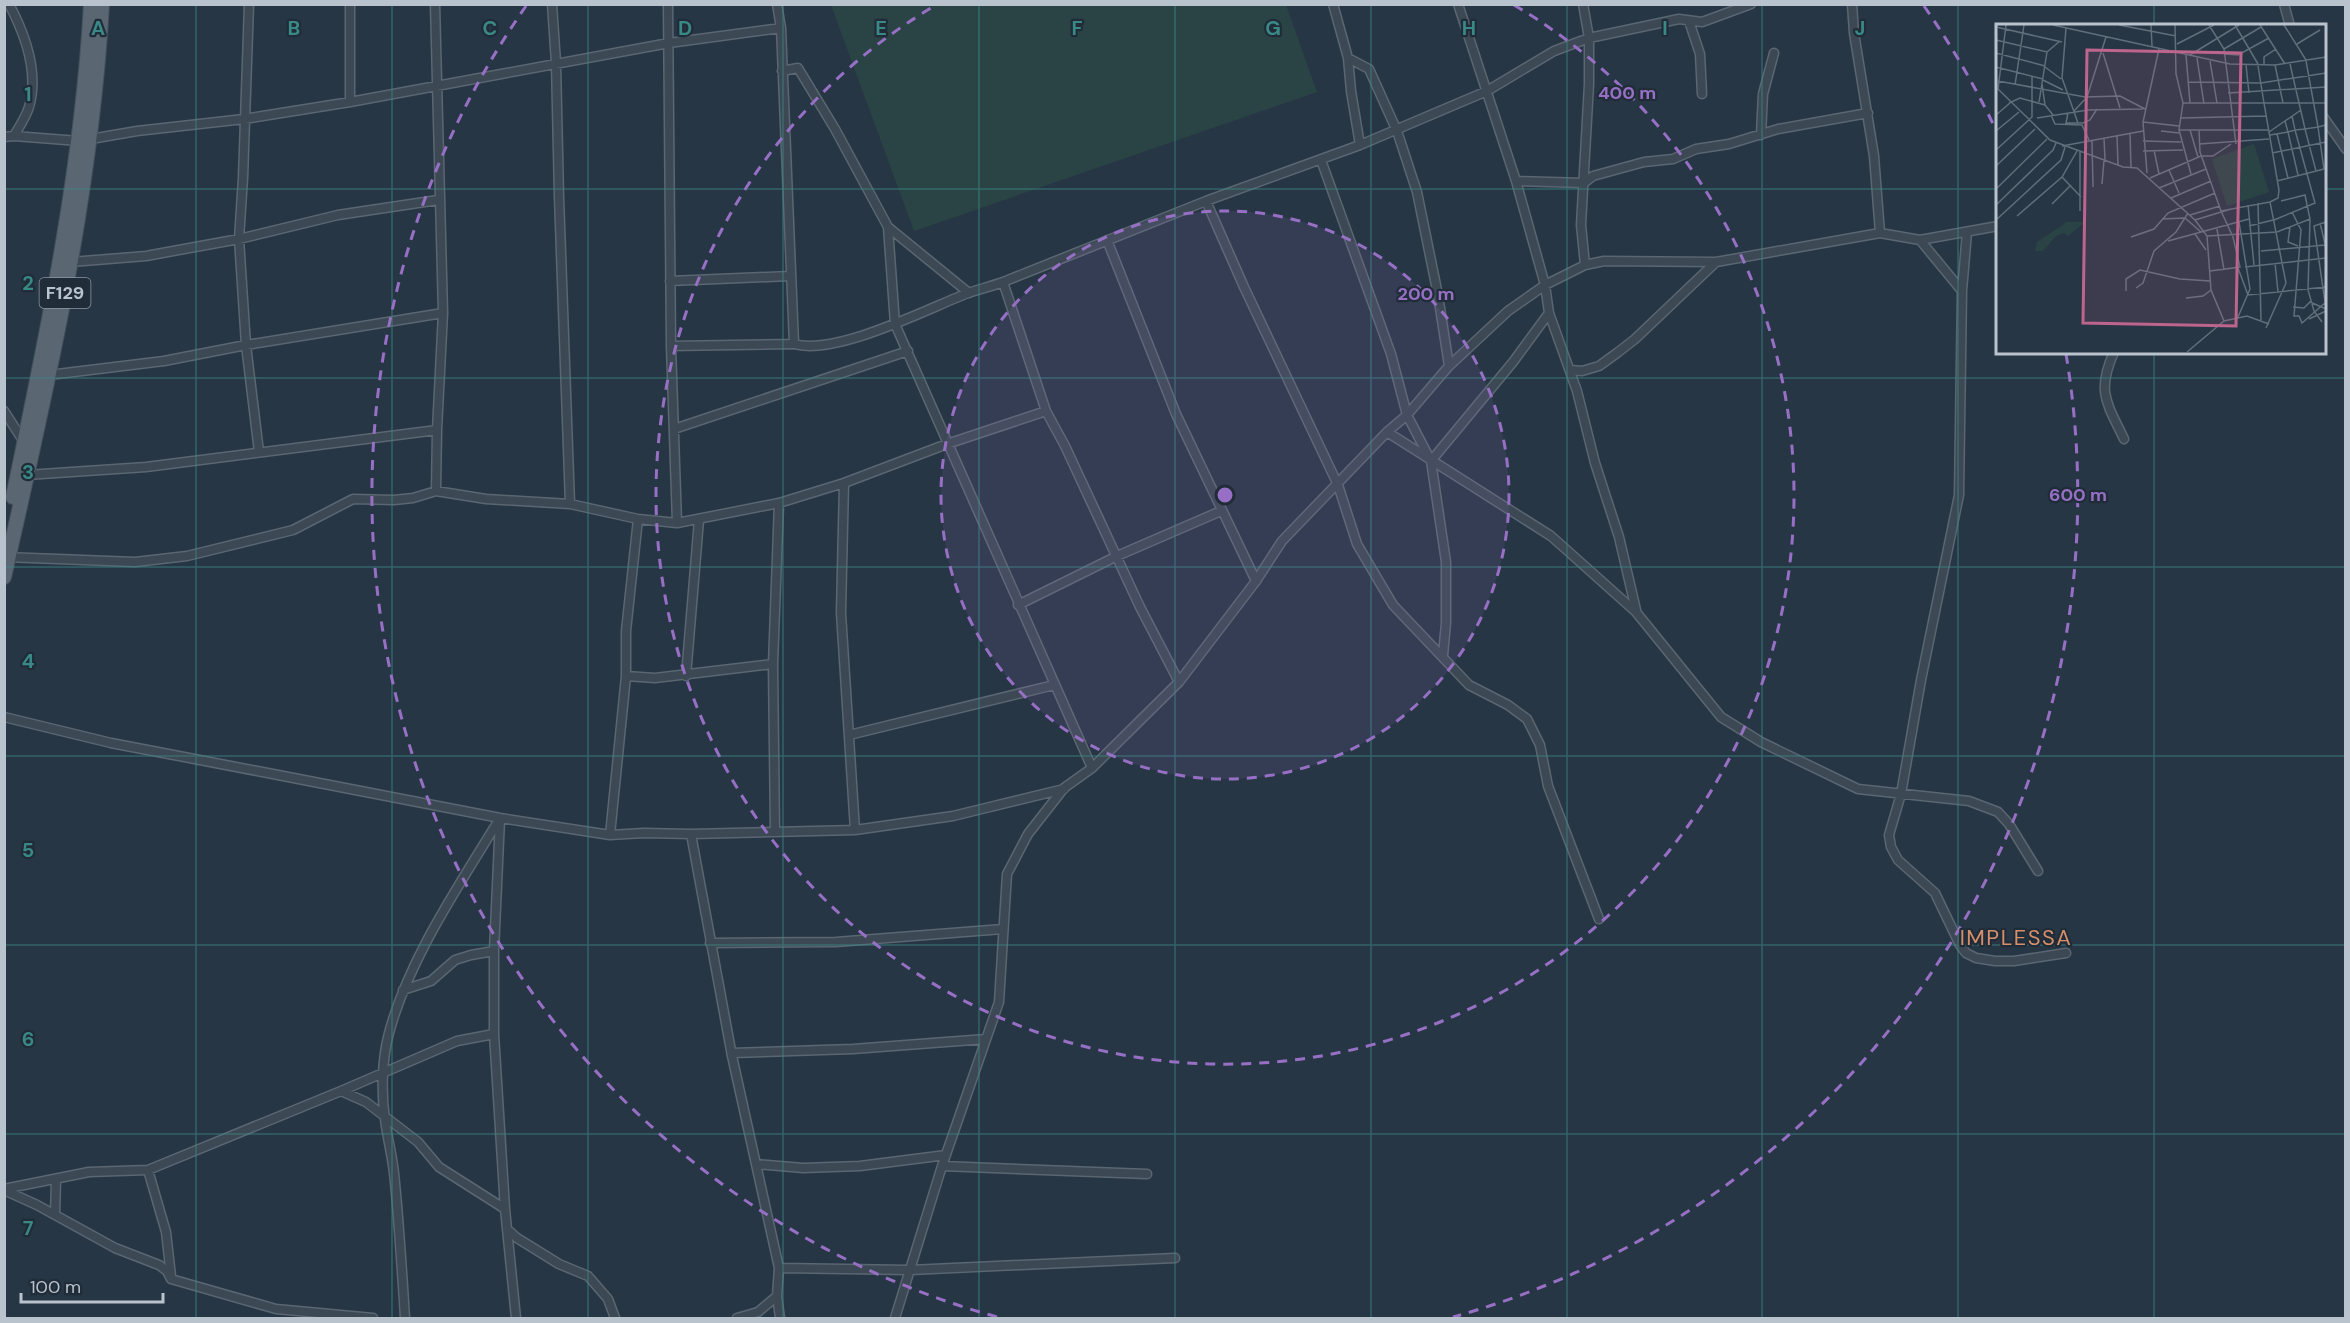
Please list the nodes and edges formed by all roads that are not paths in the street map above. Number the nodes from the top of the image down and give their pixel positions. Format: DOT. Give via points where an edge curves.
graph roads {
  1 [pos="9,4"];
  2 [pos="91,4"];
  3 [pos="102,4"];
  4 [pos="249,4"];
  5 [pos="350,4"];
  6 [pos="435,4"];
  7 [pos="552,4"];
  8 [pos="668,4"];
  9 [pos="777,4"];
  10 [pos="1333,4"];
  11 [pos="1458,4"];
  12 [pos="1582,4"];
  13 [pos="1751,4"];
  14 [pos="1852,4"];
  15 [pos="2284,4"];
  16 [pos="1689,21"];
  17 [pos="2289,24"];
  18 [pos="781,28"];
  19 [pos="1589,38"];
  20 [pos="669,43"];
  21 [pos="1774,53"];
  22 [pos="1348,58"];
  23 [pos="556,63"];
  24 [pos="782,70"];
  25 [pos="438,85"];
  26 [pos="1487,92"];
  27 [pos="1702,94"];
  28 [pos="350,102"];
  29 [pos="1868,113"];
  30 [pos="244,119"];
  31 [pos="2326,119"];
  32 [pos="1396,131"];
  33 [pos="1761,135"];
  34 [pos="9,137"];
  35 [pos="85,140"];
  36 [pos="1360,145"];
  37 [pos="2346,148"];
  38 [pos="1321,160"];
  39 [pos="1516,181"];
  40 [pos="1584,183"];
  41 [pos="438,200"];
  42 [pos="1206,201"];
  43 [pos="1996,226"];
  44 [pos="888,227"];
  45 [pos="1967,232"];
  46 [pos="1880,233"];
  47 [pos="239,239"];
  48 [pos="1107,240"];
  49 [pos="1920,240"];
  50 [pos="71,262"];
  51 [pos="1716,262"];
  52 [pos="1585,265"];
  53 [pos="790,276"];
  54 [pos="670,281"];
  55 [pos="1003,282"];
  56 [pos="1545,285"];
  57 [pos="1962,291"];
  58 [pos="969,293"];
  59 [pos="1549,313"];
  60 [pos="443,314"];
  61 [pos="895,324"];
  62 [pos="794,344"];
  63 [pos="246,345"];
  64 [pos="671,346"];
  65 [pos="908,351"];
  66 [pos="2113,354"];
  67 [pos="1449,366"];
  68 [pos="1571,370"];
  69 [pos="49,375"];
  70 [pos="4,411"];
  71 [pos="1046,411"];
  72 [pos="1407,415"];
  73 [pos="674,429"];
  74 [pos="436,430"];
  75 [pos="1387,432"];
  76 [pos="2124,439"];
  77 [pos="24,442"];
  78 [pos="947,444"];
  79 [pos="259,452"];
  80 [pos="1431,461"];
  81 [pos="27,474"];
  82 [pos="844,483"];
  83 [pos="1338,485"];
  84 [pos="436,491"];
  85 [pos="779,503"];
  86 [pos="570,504"];
  87 [pos="1221,511"];
  88 [pos="638,519"];
  89 [pos="699,520"];
  90 [pos="677,523"];
  91 [pos="4,534"];
  92 [pos="1117,556"];
  93 [pos="7,557"];
  94 [pos="4,577"];
  95 [pos="1256,581"];
  96 [pos="1018,605"];
  97 [pos="1636,612"];
  98 [pos="1443,655"];
  99 [pos="773,664"];
  100 [pos="626,676"];
  101 [pos="686,676"];
  102 [pos="1179,682"];
  103 [pos="1054,685"];
  104 [pos="4,717"];
  105 [pos="849,735"];
  106 [pos="1092,768"];
  107 [pos="1064,789"];
  108 [pos="1902,794"];
  109 [pos="500,818"];
  110 [pos="855,830"];
  111 [pos="775,832"];
  112 [pos="691,834"];
  113 [pos="610,835"];
  114 [pos="2037,871"];
  115 [pos="1599,919"];
  116 [pos="1003,929"];
  117 [pos="710,943"];
  118 [pos="494,951"];
  119 [pos="2066,953"];
  120 [pos="403,990"];
  121 [pos="494,1034"];
  122 [pos="986,1039"];
  123 [pos="732,1053"];
  124 [pos="384,1073"];
  125 [pos="341,1091"];
  126 [pos="384,1117"];
  127 [pos="946,1155"];
  128 [pos="756,1164"];
  129 [pos="942,1166"];
  130 [pos="148,1170"];
  131 [pos="1147,1174"];
  132 [pos="57,1180"];
  133 [pos="4,1190"];
  134 [pos="505,1209"];
  135 [pos="55,1215"];
  136 [pos="507,1229"];
  137 [pos="1175,1258"];
  138 [pos="779,1268"];
  139 [pos="910,1270"];
  140 [pos="171,1279"];
  141 [pos="777,1296"];
  142 [pos="373,1318"];
  143 [pos="405,1318"];
  144 [pos="516,1318"];
  145 [pos="615,1318"];
  146 [pos="737,1318"];
  147 [pos="780,1318"];
  148 [pos="895,1318"];
  1 -- 34 [label="street" via="20,25 32,77 29,108"];
  2 -- 35 [label="main road, F129"];
  3 -- 35 [label="main road, F129"];
  4 -- 30 [label="street"];
  5 -- 28 [label="street"];
  6 -- 25 [label="street"];
  7 -- 23 [label="street"];
  8 -- 20 [label="street"];
  9 -- 18 [label="street"];
  10 -- 22 [label="street"];
  11 -- 26 [label="street"];
  12 -- 19 [label="street"];
  13 -- 16 [label="street" via="1702,22"];
  14 -- 29 [label="street"];
  15 -- 17 [label="street"];
  16 -- 19 [label="street"];
  16 -- 27 [label="street" via="1700,54"];
  18 -- 20 [label="street"];
  18 -- 24 [label="street"];
  19 -- 26 [label="street" via="1554,51"];
  19 -- 40 [label="street"];
  20 -- 23 [label="street"];
  20 -- 54 [label="street"];
  21 -- 33 [label="street" via="1763,94"];
  22 -- 32 [label="street" via="1369,69"];
  22 -- 36 [label="street"];
  23 -- 25 [label="street"];
  23 -- 86 [label="street"];
  24 -- 44 [label="street" via="798,68"];
  24 -- 53 [label="street"];
  25 -- 28 [label="street"];
  25 -- 41 [label="street"];
  26 -- 32 [label="street"];
  26 -- 39 [label="street"];
  28 -- 30 [label="street"];
  29 -- 33 [label="street"];
  29 -- 46 [label="street"];
  30 -- 35 [label="street" via="137,130"];
  30 -- 47 [label="street"];
  31 -- 37 [label="street"];
  32 -- 36 [label="street"];
  32 -- 67 [label="street" via="1417,192"];
  33 -- 40 [label="street" via="1696,149 1673,159 1635,164 1593,176"];
  34 -- 35 [label="street"];
  35 -- 50 [label="main road, F129"];
  35 -- 77 [label="main road, F129"];
  36 -- 38 [label="street"];
  38 -- 42 [label="street"];
  38 -- 72 [label="street" via="1391,354"];
  39 -- 40 [label="street"];
  39 -- 56 [label="street"];
  40 -- 52 [label="street" via="1581,225"];
  41 -- 47 [label="street" via="338,215"];
  41 -- 60 [label="street"];
  42 -- 48 [label="street"];
  42 -- 83 [label="street"];
  43 -- 45 [label="street"];
  44 -- 58 [label="street"];
  44 -- 61 [label="street"];
  45 -- 49 [label="street"];
  45 -- 57 [label="street"];
  46 -- 49 [label="street"];
  46 -- 51 [label="street"];
  47 -- 50 [label="street" via="146,256"];
  47 -- 63 [label="street"];
  48 -- 55 [label="street"];
  48 -- 87 [label="street" via="1176,414"];
  49 -- 57 [label="street"];
  50 -- 69 [label="main road, F129"];
  51 -- 52 [label="street" via="1604,261"];
  51 -- 68 [label="street" via="1617,353 1599,366"];
  52 -- 56 [label="street"];
  53 -- 54 [label="street"];
  53 -- 62 [label="street"];
  54 -- 64 [label="street"];
  55 -- 58 [label="street"];
  55 -- 71 [label="street"];
  56 -- 59 [label="street"];
  56 -- 67 [label="street" via="1508,311"];
  57 -- 108 [label="street" via="1959,495"];
  58 -- 61 [label="street"];
  59 -- 68 [label="street"];
  59 -- 80 [label="street"];
  60 -- 63 [label="street"];
  60 -- 74 [label="street"];
  61 -- 62 [label="street" via="820,346"];
  61 -- 65 [label="street"];
  62 -- 64 [label="street"];
  63 -- 69 [label="street" via="164,361"];
  63 -- 79 [label="street"];
  64 -- 73 [label="street"];
  65 -- 73 [label="street"];
  65 -- 78 [label="street"];
  66 -- 76 [label="street" via="2103,386"];
  67 -- 72 [label="street"];
  68 -- 97 [label="street" via="1619,537"];
  69 -- 81 [label="main road, F129"];
  70 -- 77 [label="street"];
  71 -- 78 [label="street"];
  71 -- 92 [label="street"];
  72 -- 75 [label="street"];
  72 -- 80 [label="street"];
  73 -- 90 [label="street"];
  74 -- 79 [label="street"];
  74 -- 84 [label="street"];
  75 -- 80 [label="street"];
  75 -- 83 [label="street"];
  77 -- 91 [label="main road, F129"];
  78 -- 82 [label="street"];
  78 -- 96 [label="street"];
  79 -- 81 [label="street" via="146,467"];
  80 -- 97 [label="street" via="1551,536"];
  80 -- 98 [label="street" via="1446,562"];
  81 -- 93 [label="main road, F129"];
  82 -- 85 [label="street"];
  82 -- 105 [label="street" via="841,613"];
  83 -- 95 [label="street" via="1282,541"];
  83 -- 98 [label="street" via="1357,544 1393,605"];
  84 -- 86 [label="street" via="486,499"];
  84 -- 93 [label="street" via="394,500 353,499 293,530 187,556 135,562"];
  85 -- 89 [label="street"];
  85 -- 99 [label="street"];
  86 -- 88 [label="street"];
  87 -- 92 [label="street"];
  87 -- 95 [label="street"];
  88 -- 90 [label="street"];
  88 -- 100 [label="street" via="626,631"];
  89 -- 90 [label="street"];
  89 -- 101 [label="street"];
  92 -- 96 [label="street"];
  92 -- 102 [label="street"];
  93 -- 94 [label="main road, F129"];
  95 -- 102 [label="street"];
  96 -- 103 [label="street"];
  97 -- 108 [label="street" via="1721,717 1761,742 1858,789"];
  98 -- 115 [label="street" via="1469,685 1527,719 1540,745 1548,786"];
  99 -- 101 [label="street"];
  99 -- 111 [label="street"];
  100 -- 101 [label="street"];
  100 -- 113 [label="street"];
  102 -- 106 [label="street"];
  103 -- 105 [label="street"];
  103 -- 106 [label="street"];
  104 -- 109 [label="street" via="111,743"];
  105 -- 110 [label="street"];
  106 -- 107 [label="street"];
  107 -- 110 [label="street" via="953,816"];
  107 -- 116 [label="street" via="1029,834 1007,874"];
  108 -- 114 [label="street" via="1969,801 1998,812"];
  108 -- 119 [label="street" via="1889,835 1891,847 1898,861 1935,893 1966,953 1976,958 2014,961"];
  109 -- 113 [label="street"];
  109 -- 118 [label="street"];
  109 -- 120 [label="street" via="448,904"];
  110 -- 111 [label="street"];
  111 -- 112 [label="street"];
  112 -- 113 [label="street"];
  112 -- 117 [label="street"];
  116 -- 117 [label="street" via="836,942"];
  116 -- 122 [label="street" via="999,1002"];
  117 -- 123 [label="street"];
  118 -- 120 [label="street" via="455,960 431,981"];
  118 -- 121 [label="street"];
  120 -- 124 [label="street" via="389,1034"];
  121 -- 124 [label="street" via="457,1041"];
  121 -- 134 [label="street"];
  122 -- 123 [label="street"];
  122 -- 127 [label="street"];
  123 -- 128 [label="street"];
  124 -- 125 [label="street"];
  124 -- 126 [label="street"];
  125 -- 126 [label="street" via="366,1102"];
  125 -- 130 [label="street"];
  126 -- 134 [label="street" via="418,1142 438,1167"];
  126 -- 143 [label="street" via="392,1151"];
  127 -- 128 [label="street" via="849,1166"];
  127 -- 129 [label="street"];
  128 -- 138 [label="street"];
  129 -- 131 [label="street"];
  129 -- 139 [label="street"];
  130 -- 132 [label="street" via="89,1172"];
  130 -- 140 [label="street" via="165,1232"];
  132 -- 133 [label="street"];
  132 -- 135 [label="street"];
  133 -- 135 [label="street"];
  134 -- 136 [label="street"];
  135 -- 140 [label="street" via="115,1248 159,1265"];
  136 -- 144 [label="street"];
  136 -- 145 [label="street" via="559,1264 588,1276 608,1299"];
  137 -- 139 [label="street"];
  138 -- 139 [label="street"];
  138 -- 141 [label="street"];
  139 -- 148 [label="street"];
  140 -- 142 [label="street" via="276,1309"];
  141 -- 146 [label="street" via="758,1312"];
  141 -- 147 [label="street"];
}
